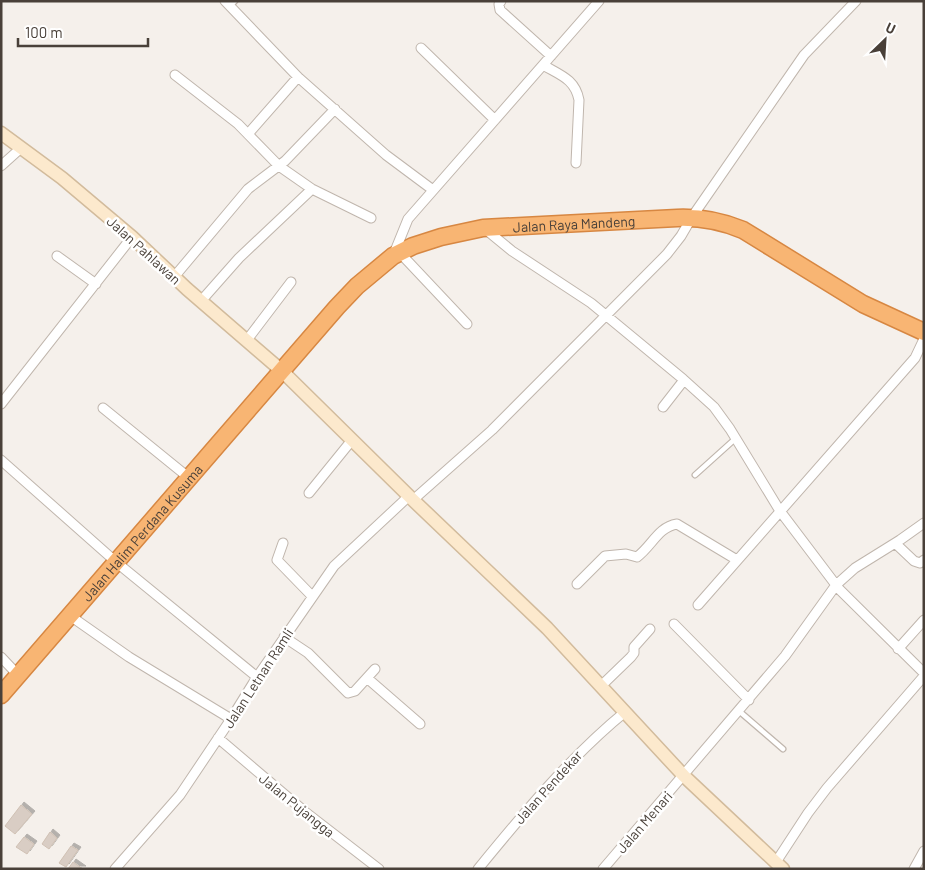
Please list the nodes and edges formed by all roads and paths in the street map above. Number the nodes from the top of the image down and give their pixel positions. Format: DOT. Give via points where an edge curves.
graph roads {
  1 [pos="501,1"];
  2 [pos="599,1"];
  3 [pos="856,1"];
  4 [pos="230,3"];
  5 [pos="421,48"];
  6 [pos="551,56"];
  7 [pos="543,66"];
  8 [pos="175,74"];
  9 [pos="298,77"];
  10 [pos="335,110"];
  11 [pos="495,120"];
  12 [pos="1,133"];
  13 [pos="248,134"];
  14 [pos="21,148"];
  15 [pos="576,163"];
  16 [pos="1,166"];
  17 [pos="279,166"];
  18 [pos="312,189"];
  19 [pos="433,190"];
  20 [pos="692,217"];
  21 [pos="371,218"];
  22 [pos="483,228"];
  23 [pos="132,237"];
  24 [pos="396,254"];
  25 [pos="57,256"];
  26 [pos="174,277"];
  27 [pos="291,282"];
  28 [pos="96,284"];
  29 [pos="201,301"];
  30 [pos="606,316"];
  31 [pos="893,316"];
  32 [pos="924,319"];
  33 [pos="467,324"];
  34 [pos="924,332"];
  35 [pos="924,339"];
  36 [pos="246,340"];
  37 [pos="282,371"];
  38 [pos="684,380"];
  39 [pos="2,402"];
  40 [pos="663,407"];
  41 [pos="103,408"];
  42 [pos="736,438"];
  43 [pos="352,440"];
  44 [pos="1,460"];
  45 [pos="695,476"];
  46 [pos="188,477"];
  47 [pos="309,493"];
  48 [pos="411,498"];
  49 [pos="780,511"];
  50 [pos="924,524"];
  51 [pos="283,542"];
  52 [pos="895,544"];
  53 [pos="737,560"];
  54 [pos="924,560"];
  55 [pos="116,562"];
  56 [pos="577,584"];
  57 [pos="836,585"];
  58 [pos="312,596"];
  59 [pos="698,605"];
  60 [pos="69,615"];
  61 [pos="924,620"];
  62 [pos="674,624"];
  63 [pos="650,629"];
  64 [pos="284,637"];
  65 [pos="898,649"];
  66 [pos="1,657"];
  67 [pos="375,669"];
  68 [pos="18,674"];
  69 [pos="924,675"];
  70 [pos="256,677"];
  71 [pos="367,678"];
  72 [pos="601,686"];
  73 [pos="1,694"];
  74 [pos="749,700"];
  75 [pos="739,711"];
  76 [pos="625,712"];
  77 [pos="232,719"];
  78 [pos="420,724"];
  79 [pos="218,738"];
  80 [pos="783,749"];
  81 [pos="684,776"];
  82 [pos="924,851"];
  83 [pos="779,865"];
  84 [pos="115,869"];
  85 [pos="379,869"];
  86 [pos="478,869"];
  87 [pos="603,869"];
  88 [pos="914,869"];
  1 -- 6 [label="street" via="500,10"];
  2 -- 6 [label="street"];
  3 -- 20 [label="street, Jalan Letnan Ramli" via="804,55"];
  4 -- 9 [label="street"];
  5 -- 11 [label="street"];
  6 -- 7 [label="street"];
  7 -- 11 [label="street"];
  7 -- 15 [label="street" via="570,81 577,90"];
  8 -- 13 [label="street"];
  9 -- 10 [label="street"];
  9 -- 13 [label="street"];
  10 -- 17 [label="street"];
  10 -- 19 [label="street" via="386,155"];
  11 -- 19 [label="street"];
  12 -- 14 [label="main road, Jalan Pahlawan"];
  13 -- 17 [label="street"];
  14 -- 16 [label="street"];
  14 -- 23 [label="main road, Jalan Pahlawan"];
  17 -- 18 [label="street"];
  17 -- 26 [label="street" via="248,189"];
  18 -- 21 [label="street"];
  18 -- 29 [label="street" via="239,258"];
  19 -- 24 [label="street" via="408,220"];
  20 -- 22 [label="highway, Jalan Raya Mandeng"];
  20 -- 30 [label="street, Jalan Letnan Ramli" via="667,254"];
  20 -- 31 [label="highway, Jalan Raya Mandeng" via="744,230 863,304"];
  22 -- 24 [label="highway, Jalan Raya Mandeng"];
  22 -- 30 [label="street"];
  23 -- 26 [label="main road, Jalan Pahlawan"];
  23 -- 28 [label="street"];
  24 -- 33 [label="street"];
  24 -- 37 [label="highway, Jalan Raya Mandeng" via="350,293"];
  25 -- 28 [label="street"];
  26 -- 29 [label="main road, Jalan Pahlawan"];
  27 -- 36 [label="street"];
  28 -- 39 [label="street"];
  29 -- 36 [label="main road, Jalan Pahlawan"];
  30 -- 38 [label="street"];
  30 -- 48 [label="street, Jalan Letnan Ramli" via="492,430"];
  31 -- 32 [label="highway"];
  31 -- 34 [label="highway"];
  32 -- 34 [label="highway" via="921,327"];
  35 -- 49 [label="street" via="914,358"];
  36 -- 37 [label="main road, Jalan Pahlawan"];
  37 -- 43 [label="main road, Jalan Pahlawan"];
  37 -- 46 [label="highway, Jalan Halim Perdana Kusuma"];
  38 -- 40 [label="street"];
  38 -- 42 [label="street" via="714,407"];
  41 -- 46 [label="street"];
  42 -- 45 [label="lane"];
  42 -- 49 [label="street"];
  43 -- 47 [label="street"];
  43 -- 48 [label="main road, Jalan Pahlawan"];
  44 -- 55 [label="street"];
  46 -- 55 [label="highway, Jalan Halim Perdana Kusuma"];
  48 -- 58 [label="street, Jalan Letnan Ramli" via="334,566"];
  48 -- 72 [label="main road, Jalan Pahlawan" via="547,628"];
  49 -- 53 [label="street"];
  49 -- 57 [label="street"];
  50 -- 52 [label="street, Jalan Menari"];
  51 -- 58 [label="street" via="277,560"];
  52 -- 54 [label="street" via="914,561 920,563"];
  52 -- 57 [label="street, Jalan Menari" via="855,568"];
  53 -- 56 [label="street" via="677,524 669,525 638,557 626,554 605,556"];
  53 -- 59 [label="street"];
  55 -- 60 [label="highway, Jalan Halim Perdana Kusuma"];
  55 -- 70 [label="street"];
  57 -- 65 [label="street"];
  57 -- 74 [label="street, Jalan Menari"];
  58 -- 64 [label="street, Jalan Letnan Ramli"];
  60 -- 68 [label="highway, Jalan Halim Perdana Kusuma"];
  60 -- 77 [label="street" via="129,657"];
  61 -- 65 [label="street"];
  62 -- 74 [label="street"];
  63 -- 72 [label="street" via="634,647 631,657"];
  64 -- 70 [label="street, Jalan Letnan Ramli"];
  64 -- 71 [label="street" via="308,653 348,693 355,691"];
  65 -- 69 [label="street"];
  66 -- 68 [label="street"];
  67 -- 71 [label="street"];
  68 -- 73 [label="highway, Jalan Halim Perdana Kusuma"];
  69 -- 83 [label="street" via="827,788 808,813"];
  70 -- 77 [label="street, Jalan Letnan Ramli"];
  71 -- 78 [label="street"];
  72 -- 76 [label="main road, Jalan Pahlawan"];
  74 -- 75 [label="street, Jalan Menari"];
  75 -- 80 [label="lane"];
  75 -- 81 [label="street, Jalan Menari"];
  76 -- 81 [label="main road, Jalan Pahlawan"];
  76 -- 86 [label="street, Jalan Pendekar" via="589,743"];
  77 -- 79 [label="street, Jalan Letnan Ramli"];
  79 -- 84 [label="street, Jalan Letnan Ramli" via="175,802"];
  79 -- 85 [label="street, Jalan Pujangga"];
  81 -- 83 [label="main road, Jalan Pahlawan"];
  81 -- 87 [label="street, Jalan Menari"];
  82 -- 88 [label="street"];
}
